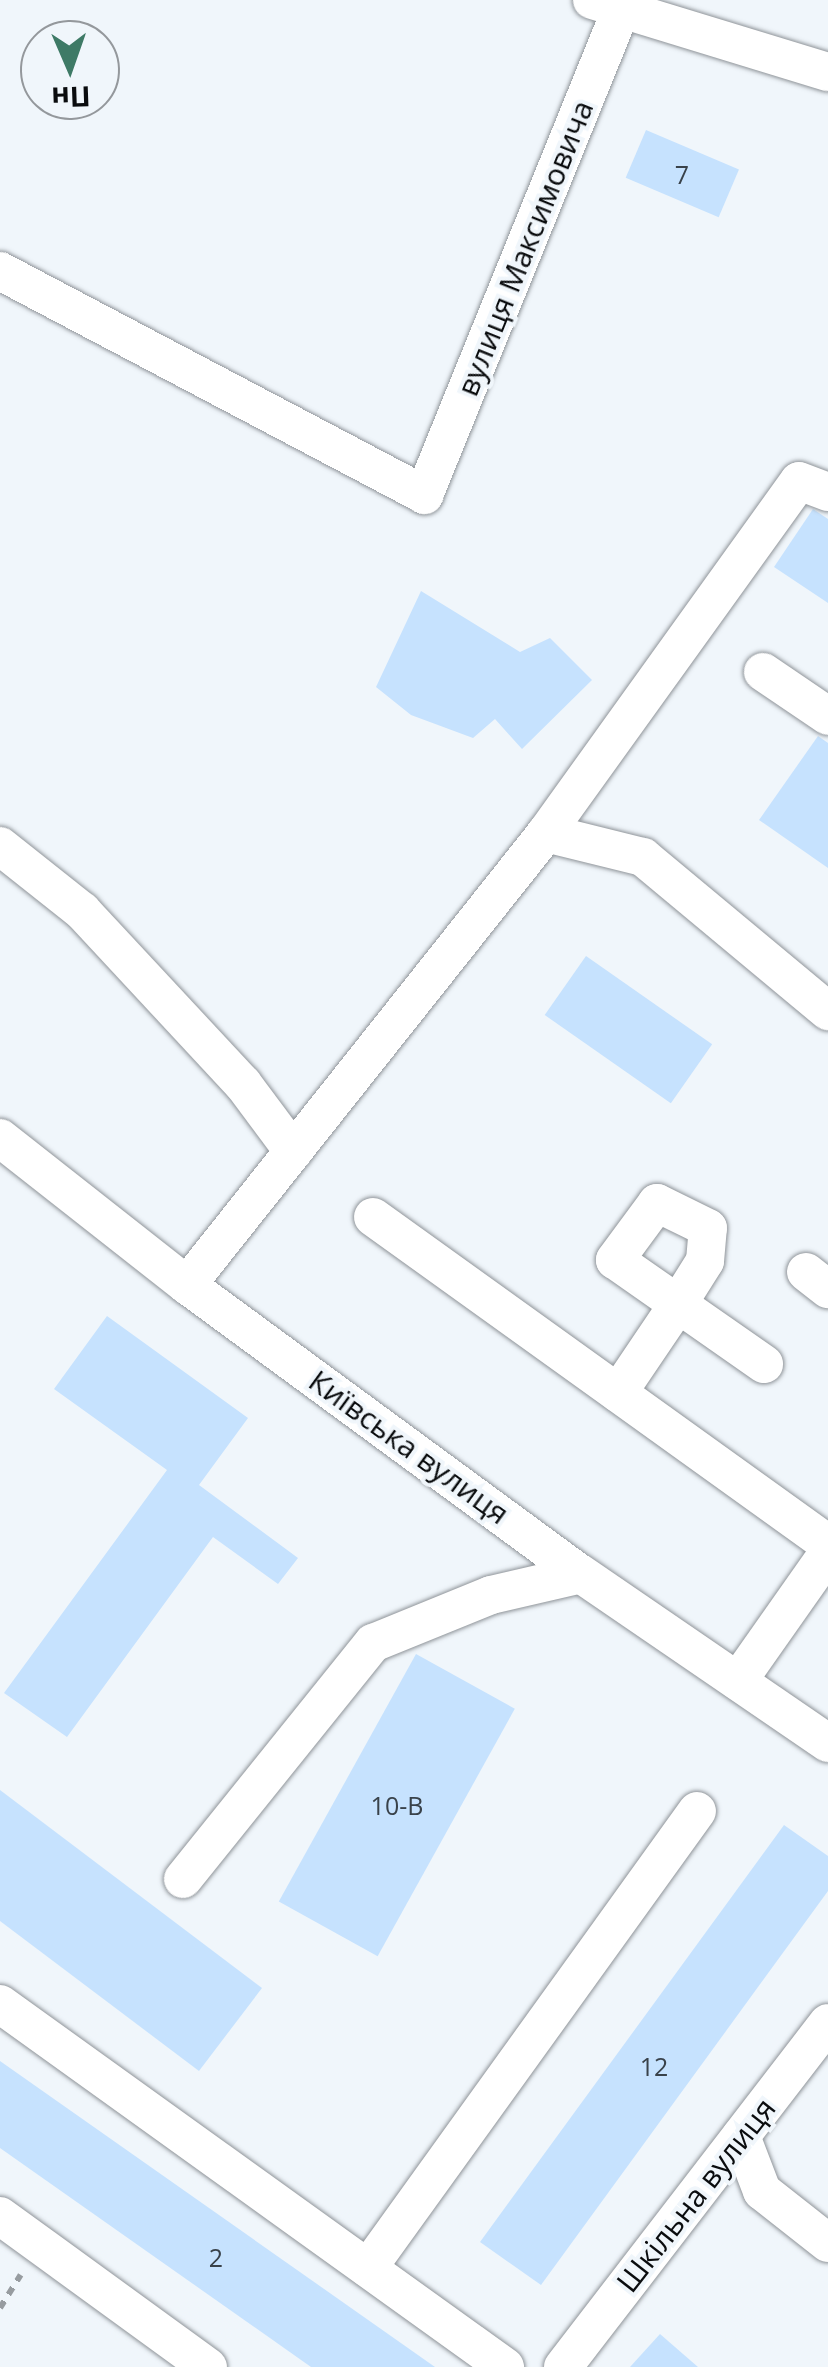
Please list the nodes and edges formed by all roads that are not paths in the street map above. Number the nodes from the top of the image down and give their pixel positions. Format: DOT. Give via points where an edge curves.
graph roads {
  1 [pos="612,4"];
  2 [pos="828,72"];
  3 [pos="0,271"];
  4 [pos="828,492"];
  5 [pos="763,672"];
  6 [pos="828,716"];
  7 [pos="546,832"];
  8 [pos="0,846"];
  9 [pos="828,1011"];
  10 [pos="0,1138"];
  11 [pos="294,1150"];
  12 [pos="373,1217"];
  13 [pos="187,1285"];
  14 [pos="764,1364"];
  15 [pos="618,1393"];
  16 [pos="828,1544"];
  17 [pos="828,1553"];
  18 [pos="581,1574"];
  19 [pos="738,1681"];
  20 [pos="828,1743"];
  21 [pos="698,1812"];
  22 [pos="183,1879"];
  23 [pos="0,2004"];
  24 [pos="828,2023"];
  25 [pos="741,2136"];
  26 [pos="0,2216"];
  27 [pos="828,2242"];
  28 [pos="368,2268"];
  29 [pos="208,2367"];
  30 [pos="505,2367"];
  31 [pos="563,2367"];
  1 -- 2 [label="street"];
  1 -- 3 [label="street, вулиця Максимовича" via="424,495"];
  4 -- 7 [label="street" via="799,481"];
  5 -- 6 [label="street"];
  7 -- 9 [label="street" via="643,857"];
  7 -- 11 [label="street"];
  8 -- 11 [label="street" via="82,911 243,1084"];
  10 -- 13 [label="street, Київська вулиця"];
  11 -- 13 [label="street"];
  12 -- 15 [label="street"];
  13 -- 18 [label="street, Київська вулиця"];
  14 -- 15 [label="street" via="678,1304"];
  15 -- 16 [label="street"];
  17 -- 19 [label="street"];
  18 -- 19 [label="street, Київська вулиця"];
  18 -- 22 [label="street" via="491,1595 374,1643"];
  19 -- 20 [label="street, Київська вулиця"];
  21 -- 28 [label="street"];
  23 -- 28 [label="street"];
  24 -- 25 [label="street, Шкільна вулиця"];
  25 -- 27 [label="street" via="762,2191"];
  25 -- 31 [label="street, Шкільна вулиця"];
  26 -- 29 [label="street"];
  28 -- 30 [label="street"];
}
